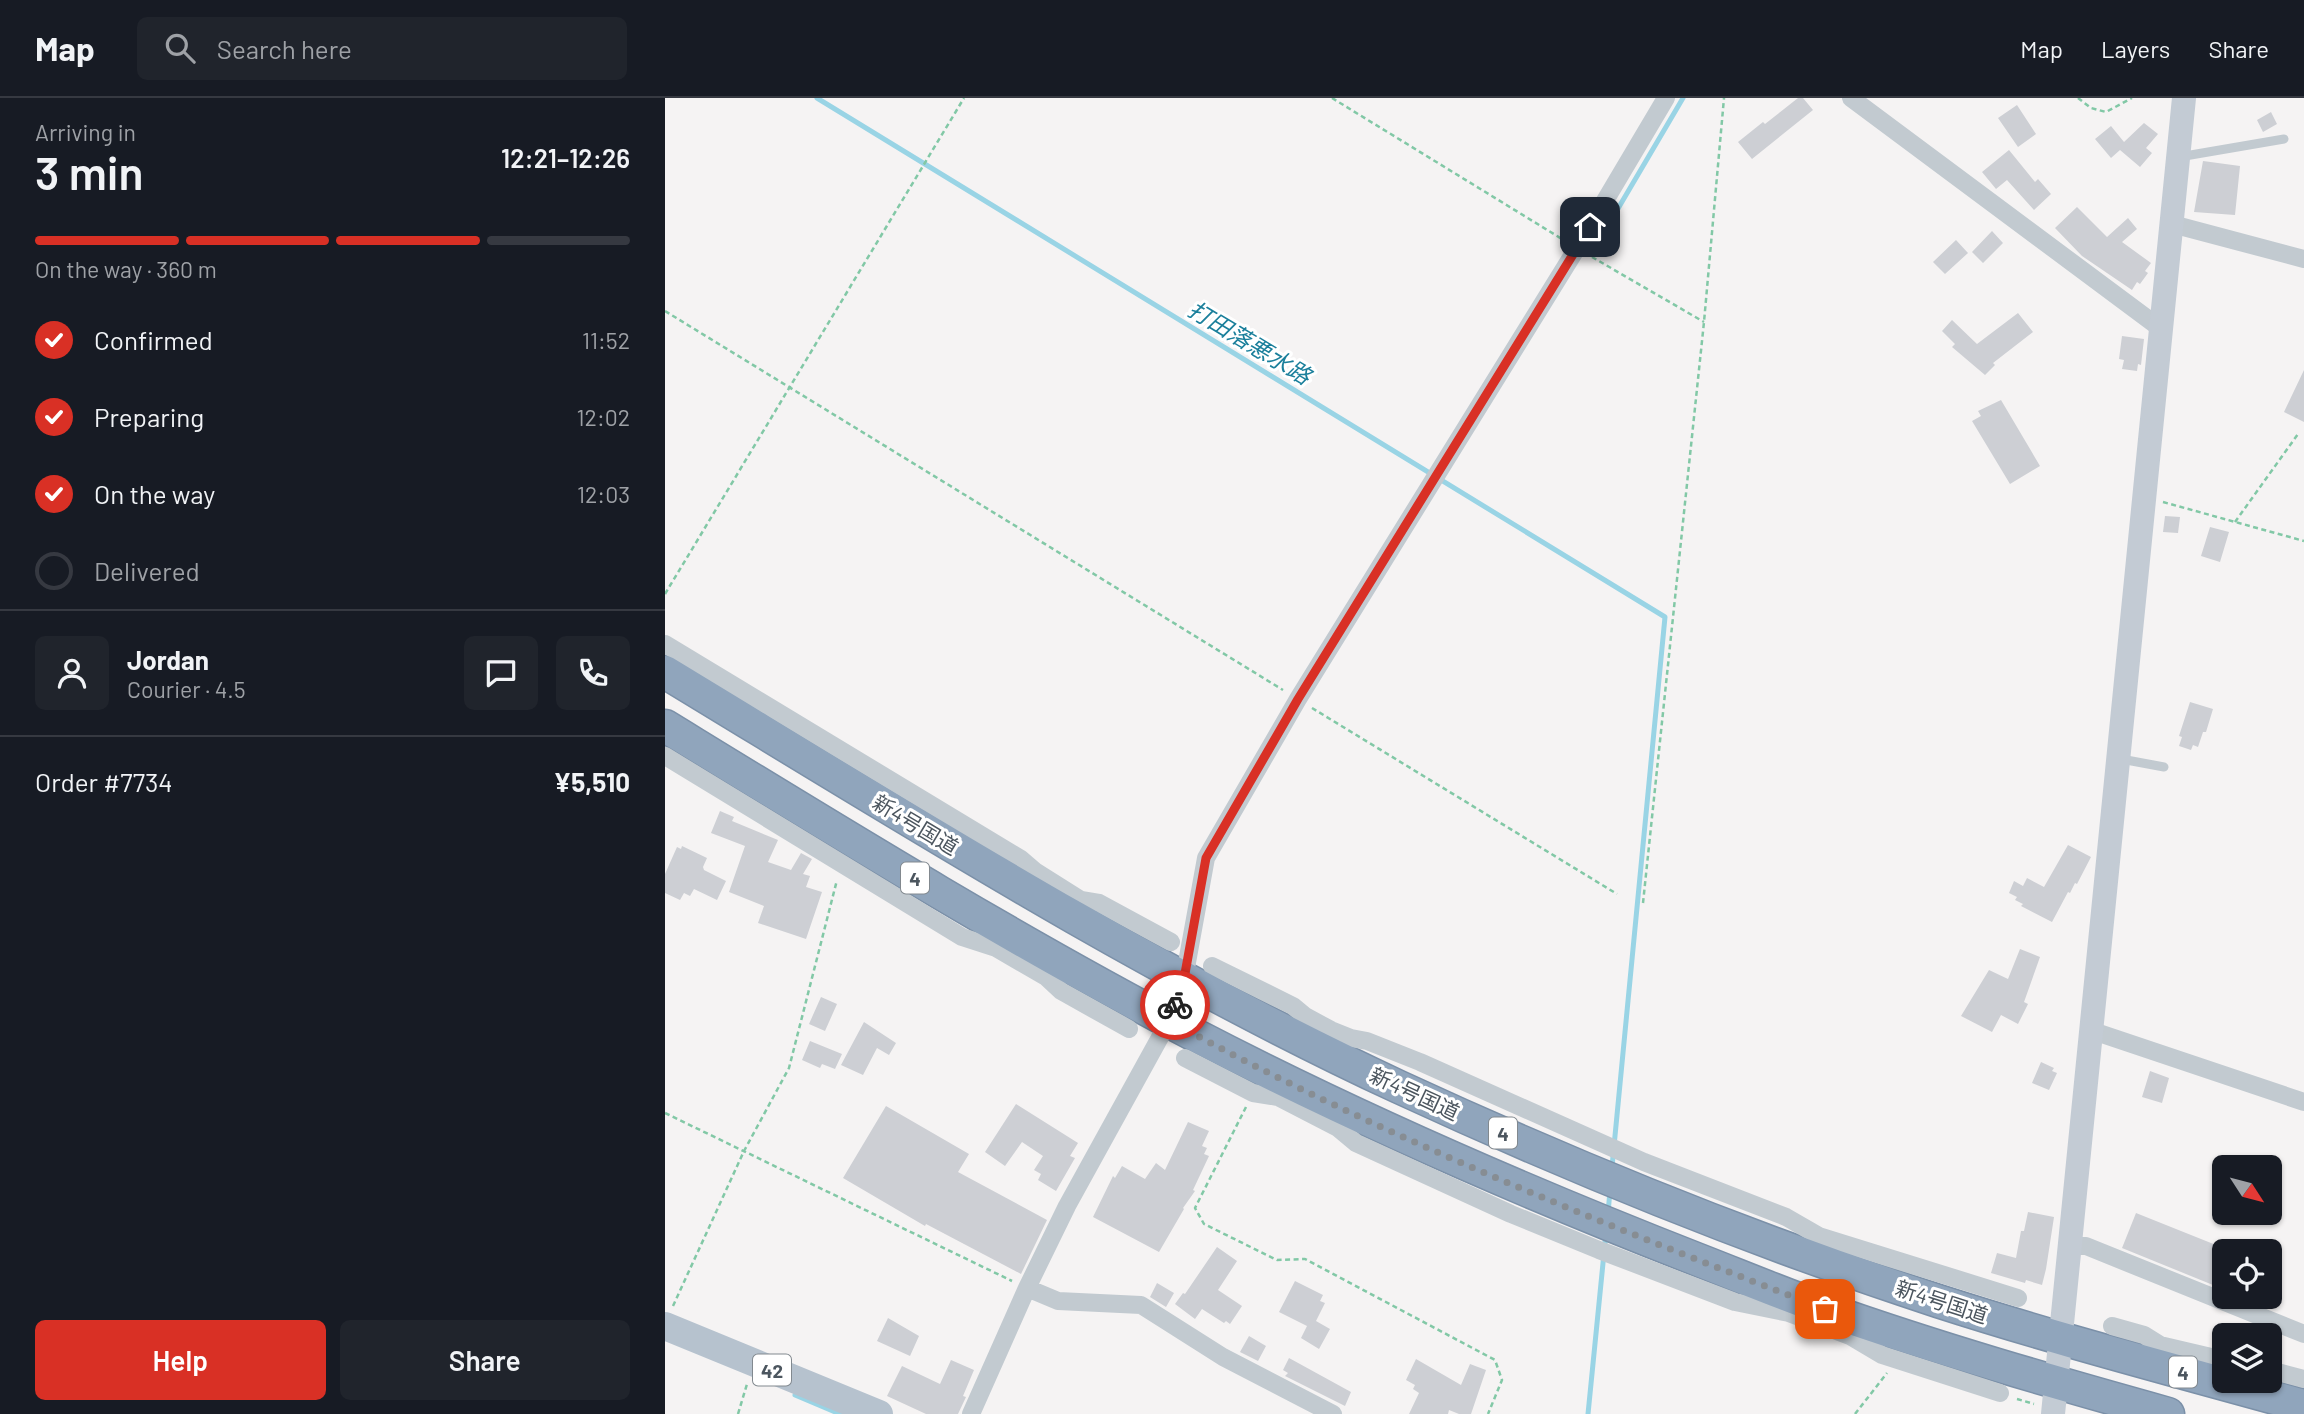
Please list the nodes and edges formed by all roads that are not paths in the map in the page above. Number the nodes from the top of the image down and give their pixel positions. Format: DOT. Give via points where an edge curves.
graph roads {
  1 [pos="1666,98"];
  2 [pos="1851,98"];
  3 [pos="2184,98"];
  4 [pos="2284,139"];
  5 [pos="2178,157"];
  6 [pos="2172,224"];
  7 [pos="2304,259"];
  8 [pos="2160,328"];
  9 [pos="665,644"];
  10 [pos="665,672"];
  11 [pos="665,726"];
  12 [pos="665,756"];
  13 [pos="2117,758"];
  14 [pos="2164,767"];
  15 [pos="1057,897"];
  16 [pos="1171,942"];
  17 [pos="1027,954"];
  18 [pos="1198,973"];
  19 [pos="1170,1021"];
  20 [pos="1129,1029"];
  21 [pos="2090,1030"];
  22 [pos="1185,1058"];
  23 [pos="2303,1099"];
  24 [pos="1308,1102"];
  25 [pos="2070,1246"];
  26 [pos="1837,1254"];
  27 [pos="1027,1288"];
  28 [pos="2018,1298"];
  29 [pos="1822,1317"];
  30 [pos="668,1318"];
  31 [pos="2112,1326"];
  32 [pos="2304,1334"];
  33 [pos="2061,1339"];
  34 [pos="2212,1361"];
  35 [pos="2184,1362"];
  36 [pos="2282,1373"];
  37 [pos="2304,1379"];
  38 [pos="2000,1393"];
  39 [pos="2049,1401"];
  40 [pos="2304,1406"];
  41 [pos="879,1414"];
  42 [pos="971,1414"];
  43 [pos="1333,1414"];
  44 [pos="2168,1414"];
  1 -- 18 [label="street" via="1298,699 1206,858"];
  2 -- 8 [label="street"];
  3 -- 5 [label="street"];
  4 -- 5 [label="lane"];
  5 -- 6 [label="street"];
  6 -- 7 [label="street"];
  6 -- 8 [label="street"];
  8 -- 13 [label="street"];
  9 -- 15 [label="street" via="1021,859"];
  10 -- 15 [label="highway, 新4号国道 / 4"];
  11 -- 17 [label="highway, 新4号国道 / 4"];
  12 -- 17 [label="street" via="962,937"];
  13 -- 14 [label="lane"];
  13 -- 21 [label="street"];
  15 -- 16 [label="street" via="1099,903"];
  15 -- 18 [label="highway, 新4号国道 / 4"];
  17 -- 19 [label="highway, 新4号国道 / 4"];
  17 -- 20 [label="street" via="1061,991"];
  18 -- 19 [label="street"];
  18 -- 26 [label="highway, 新4号国道 / 4" via="1538,1149"];
  19 -- 24 [label="highway, 新4号国道 / 4"];
  19 -- 27 [label="street"];
  21 -- 23 [label="street"];
  21 -- 25 [label="street"];
  22 -- 24 [label="street" via="1253,1093"];
  24 -- 29 [label="highway, 新4号国道 / 4"];
  25 -- 32 [label="street" via="2086,1247"];
  25 -- 33 [label="street"];
  26 -- 28 [label="street"];
  26 -- 33 [label="highway, 新4号国道 / 4"];
  27 -- 42 [label="street"];
  27 -- 43 [label="street" via="1058,1301 1142,1305 1223,1357"];
  29 -- 38 [label="street" via="1882,1354"];
  29 -- 39 [label="highway, 新4号国道 / 4"];
  30 -- 41 [label="main road, 42" via="754,1363"];
  31 -- 35 [label="street" via="2144,1335"];
  33 -- 35 [label="highway, 新4号国道 / 4"];
  33 -- 39 [label="street"];
  34 -- 35 [label="street"];
  35 -- 40 [label="highway, 新4号国道 / 4"];
  36 -- 37 [label="street"];
  39 -- 44 [label="highway, 新4号国道 / 4"];
}
